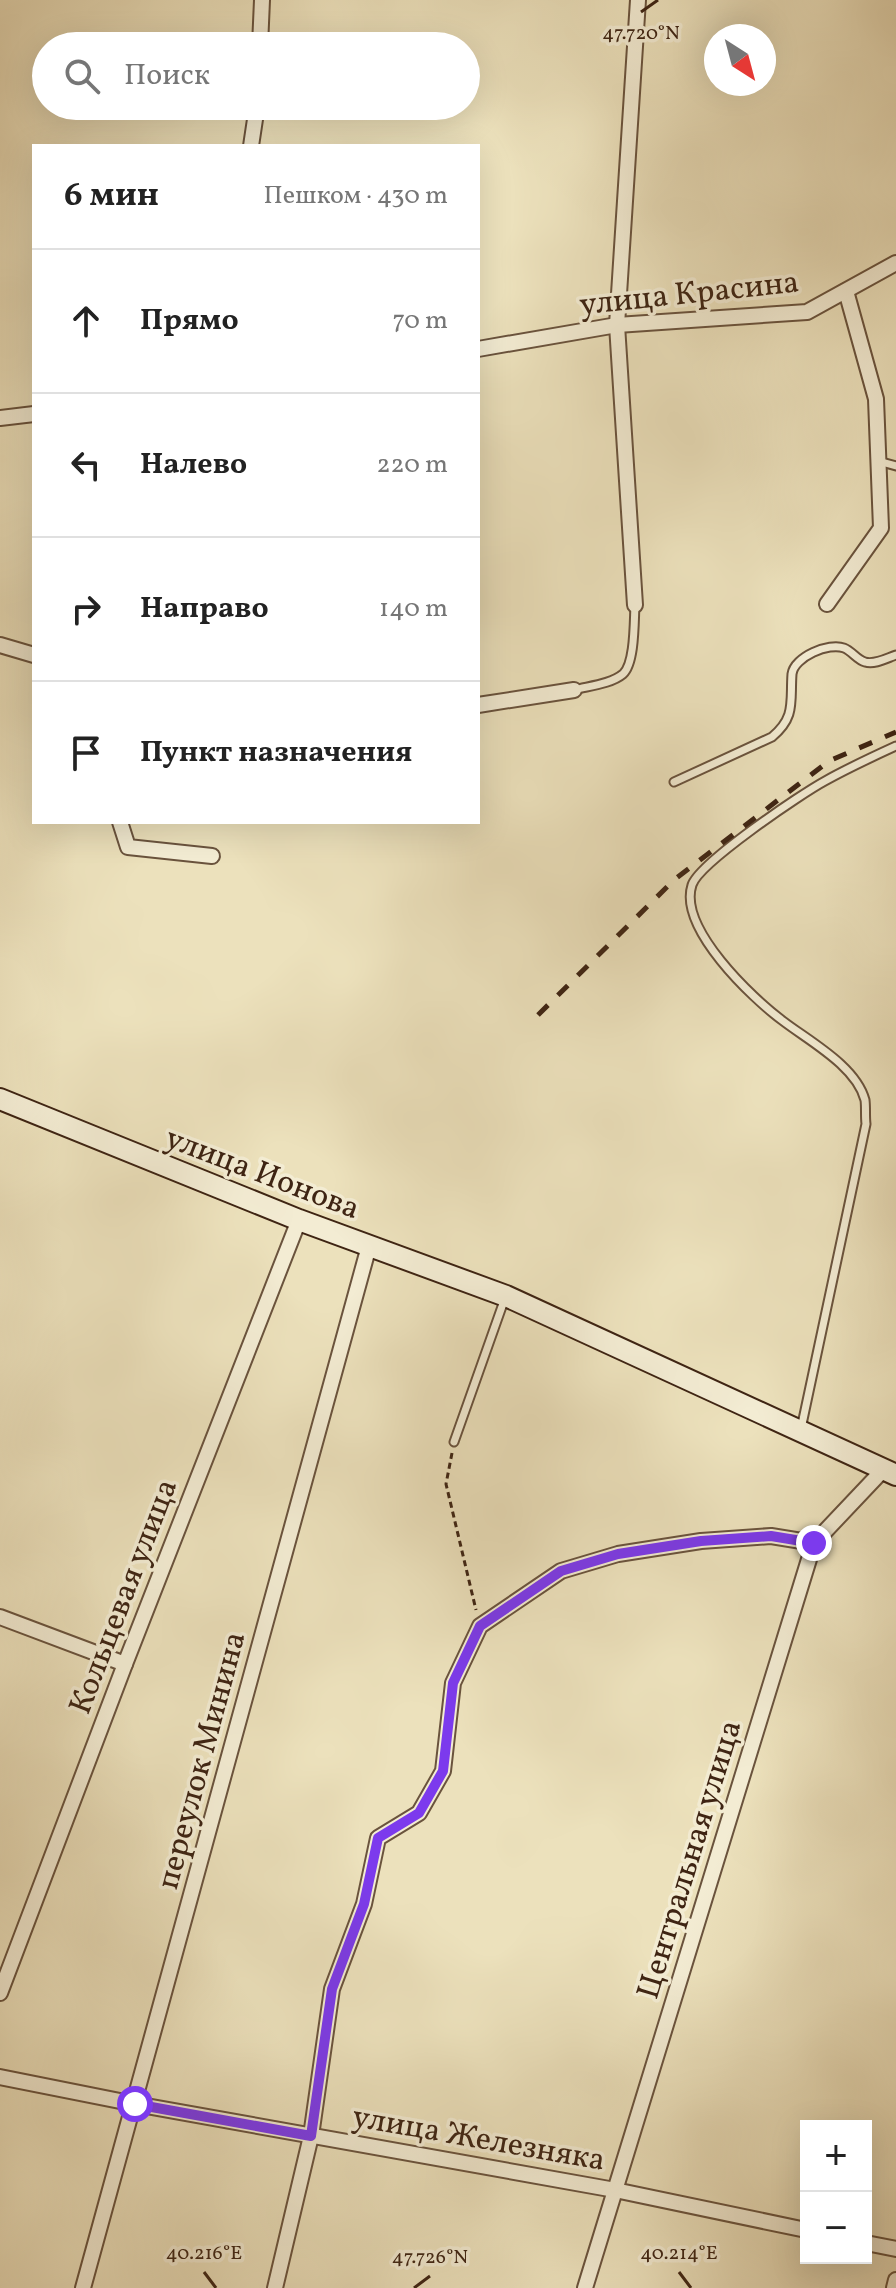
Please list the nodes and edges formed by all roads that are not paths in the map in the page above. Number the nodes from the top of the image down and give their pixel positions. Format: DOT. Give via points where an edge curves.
graph roads {
  1 [pos="262,0"];
  2 [pos="638,0"];
  3 [pos="261,32"];
  4 [pos="255,120"];
  5 [pos="251,144"];
  6 [pos="896,263"];
  7 [pos="846,291"];
  8 [pos="617,325"];
  9 [pos="480,349"];
  10 [pos="32,414"];
  11 [pos="0,418"];
  12 [pos="878,461"];
  13 [pos="896,466"];
  14 [pos="827,604"];
  15 [pos="635,605"];
  16 [pos="0,645"];
  17 [pos="32,654"];
  18 [pos="896,655"];
  19 [pos="574,690"];
  20 [pos="480,705"];
  21 [pos="896,746"];
  22 [pos="674,782"];
  23 [pos="121,824"];
  24 [pos="212,856"];
  25 [pos="0,1099"];
  26 [pos="299,1220"];
  27 [pos="369,1246"];
  28 [pos="506,1296"];
  29 [pos="800,1431"];
  30 [pos="454,1442"];
  31 [pos="890,1472"];
  32 [pos="814,1543"];
  33 [pos="0,1617"];
  34 [pos="125,1664"];
  35 [pos="0,1993"];
  36 [pos="0,2077"];
  37 [pos="135,2104"];
  38 [pos="311,2136"];
  39 [pos="615,2190"];
  40 [pos="800,2229"];
  41 [pos="872,2244"];
  42 [pos="896,2249"];
  43 [pos="896,2280"];
  44 [pos="83,2288"];
  45 [pos="275,2288"];
  46 [pos="585,2288"];
  47 [pos="894,2288"];
  1 -- 3 [label="street"];
  2 -- 8 [label="street"];
  4 -- 5 [label="street"];
  6 -- 7 [label="street, улица Красина"];
  7 -- 8 [label="street, улица Красина" via="807,312"];
  7 -- 12 [label="street" via="876,399"];
  8 -- 9 [label="street, улица Красина"];
  8 -- 15 [label="street"];
  10 -- 11 [label="street"];
  12 -- 13 [label="lane"];
  12 -- 14 [label="street" via="881,528"];
  15 -- 19 [label="lane" via="630,664 624,673"];
  16 -- 17 [label="street"];
  18 -- 22 [label="lane" via="865,662 833,646 802,658 793,668 791,712 785,726"];
  19 -- 20 [label="street"];
  21 -- 29 [label="lane" via="823,782 708,862 692,885 692,908 734,979 847,1069 865,1098 866,1124"];
  23 -- 24 [label="street" via="128,847"];
  25 -- 26 [label="main road, улица Ионова"];
  26 -- 27 [label="main road, улица Ионова"];
  26 -- 34 [label="street, Кольцевая улица"];
  27 -- 28 [label="main road, улица Ионова"];
  27 -- 37 [label="street, переулок Минина"];
  28 -- 29 [label="main road, улица Ионова"];
  28 -- 30 [label="lane"];
  29 -- 31 [label="main road, улица Ионова"];
  31 -- 32 [label="street, Центральная улица"];
  32 -- 38 [label="street" via="771,1536 618,1554 561,1571 480,1626 453,1683 443,1771 419,1813 378,1838 364,1904 332,1989"];
  32 -- 39 [label="street, Центральная улица"];
  33 -- 34 [label="street"];
  34 -- 35 [label="street, Кольцевая улица"];
  36 -- 37 [label="street, улица Железняка"];
  37 -- 38 [label="street, улица Железняка"];
  37 -- 44 [label="street, переулок Минина"];
  38 -- 39 [label="street, улица Железняка"];
  38 -- 45 [label="street"];
  39 -- 40 [label="street, улица Железняка"];
  39 -- 46 [label="street, Центральная улица"];
  41 -- 42 [label="street"];
  43 -- 47 [label="street"];
}
